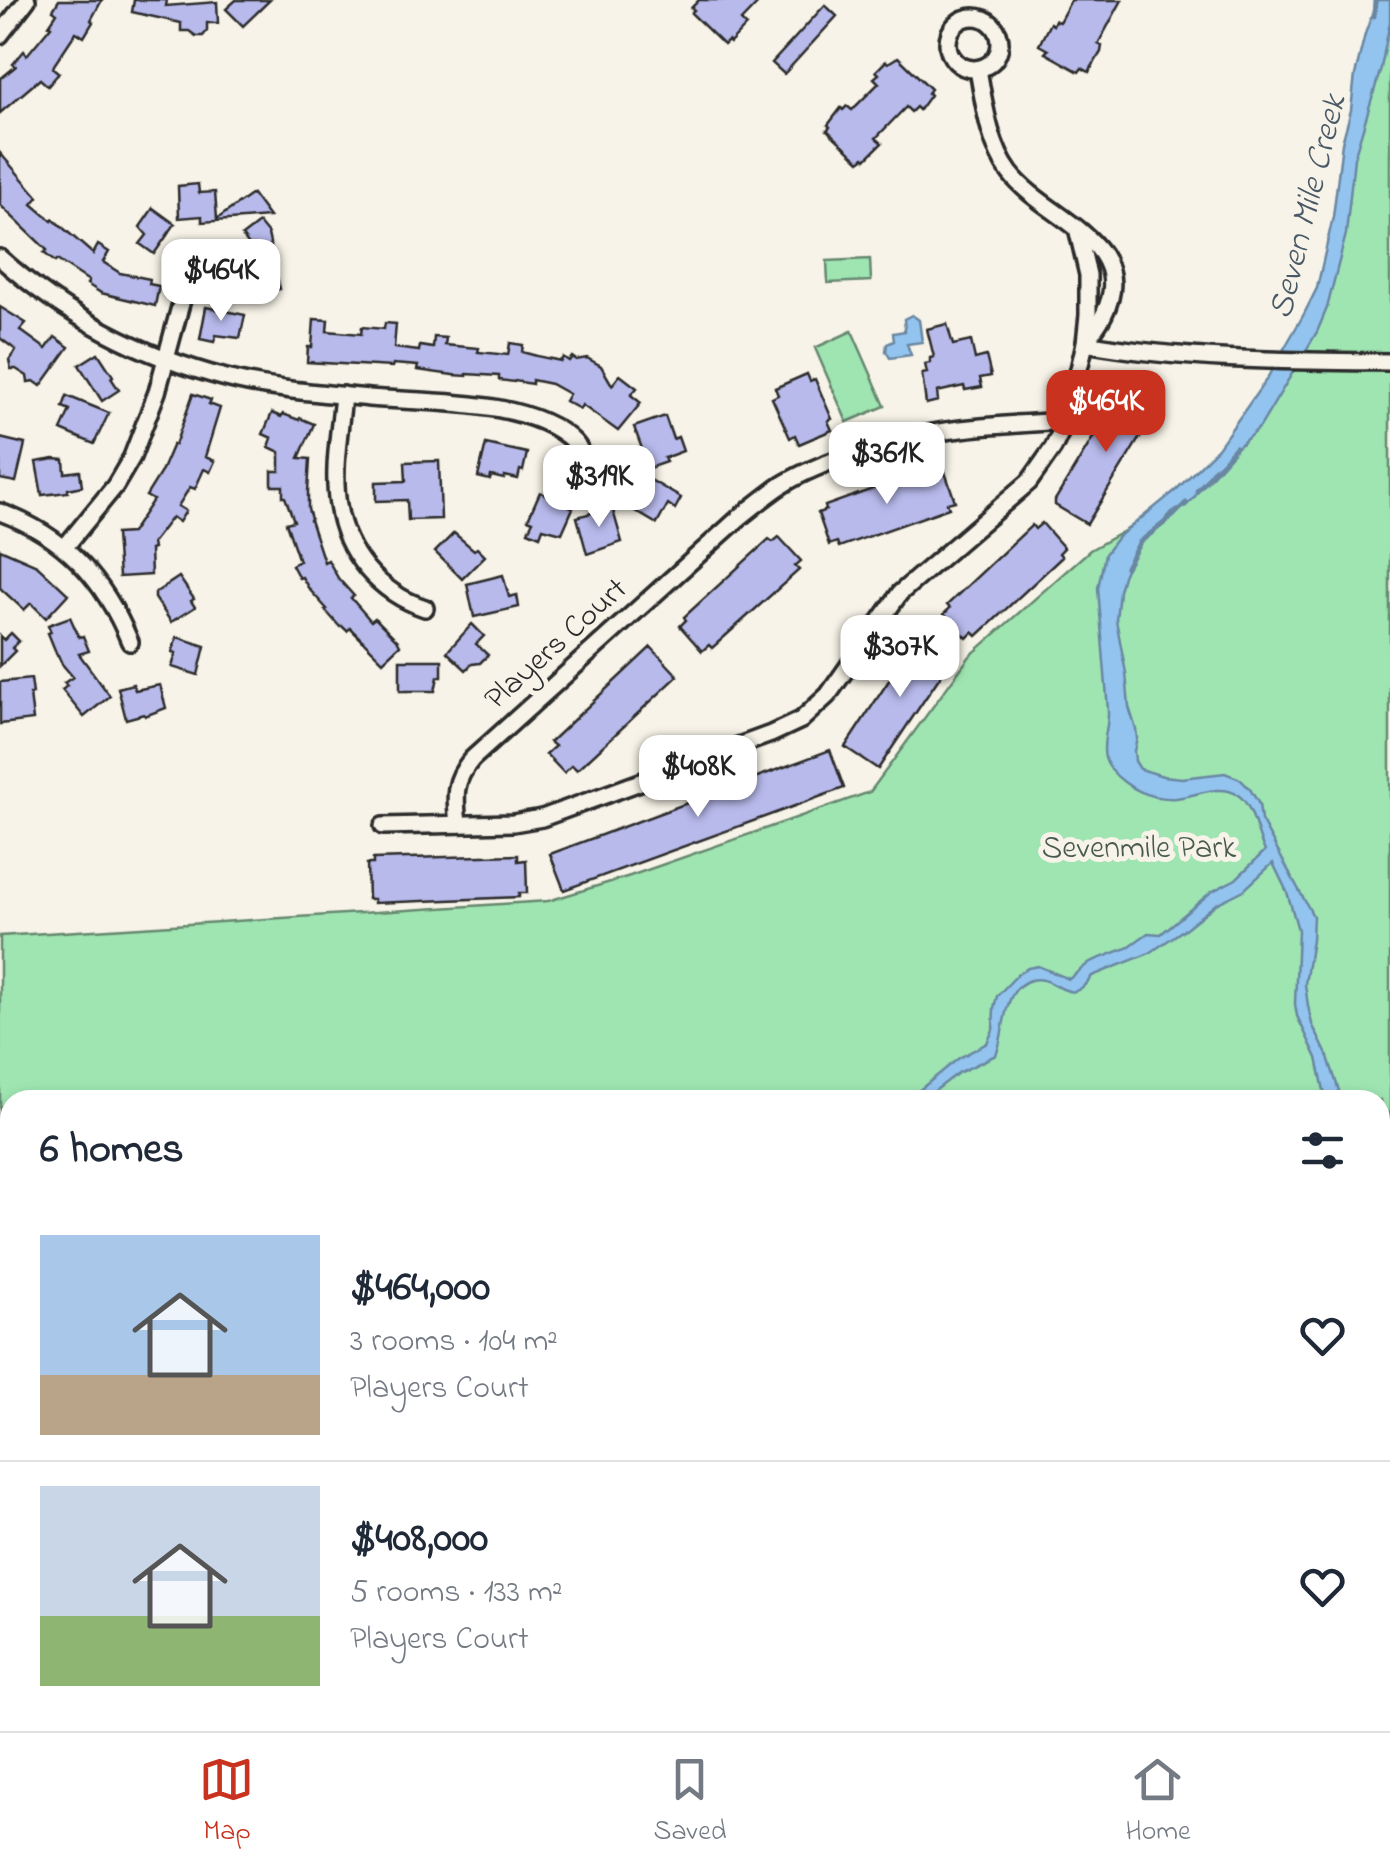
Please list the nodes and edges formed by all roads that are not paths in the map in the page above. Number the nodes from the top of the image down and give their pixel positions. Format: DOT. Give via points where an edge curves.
graph roads {
  1 [pos="26,0"];
  2 [pos="0,36"];
  3 [pos="978,69"];
  4 [pos="1078,232"];
  5 [pos="0,258"];
  6 [pos="201,268"];
  7 [pos="1085,343"];
  8 [pos="166,360"];
  9 [pos="1390,362"];
  10 [pos="343,395"];
  11 [pos="1065,421"];
  12 [pos="590,468"];
  13 [pos="0,512"];
  14 [pos="65,548"];
  15 [pos="425,608"];
  16 [pos="130,642"];
  17 [pos="458,824"];
  18 [pos="383,826"];
  1 -- 2 [label="street"];
  3 -- 4 [label="street" via="1007,168"];
  4 -- 7 [label="street" via="1088,274"];
  4 -- 7 [label="street" via="1102,252 1113,277 1104,314"];
  5 -- 8 [label="street" via="86,322"];
  6 -- 8 [label="street" via="183,296"];
  7 -- 9 [label="street" via="1188,357"];
  7 -- 11 [label="street"];
  8 -- 10 [label="street" via="240,382"];
  8 -- 14 [label="street" via="126,468"];
  10 -- 12 [label="street" via="519,414 565,435"];
  10 -- 15 [label="street" via="336,492 346,534 387,589"];
  11 -- 17 [label="street" via="1029,482 900,594 828,695 800,720 556,814"];
  11 -- 17 [label="street, Players Court" via="918,434 784,484 472,758 457,783"];
  13 -- 14 [label="street"];
  14 -- 16 [label="street" via="103,590"];
  17 -- 18 [label="street"];
}
